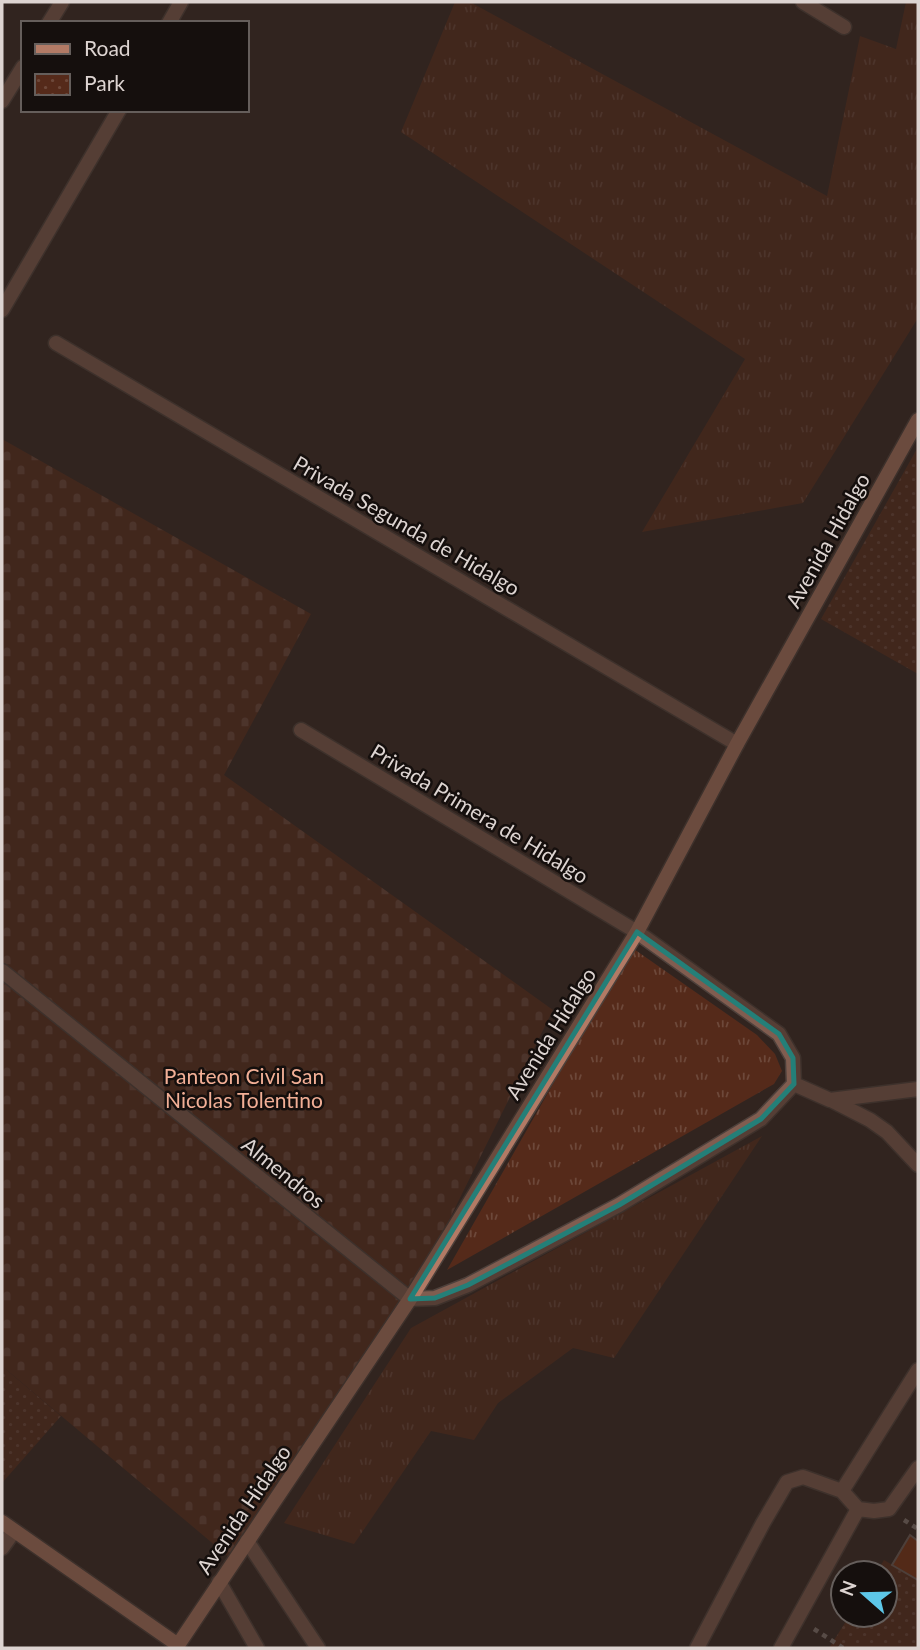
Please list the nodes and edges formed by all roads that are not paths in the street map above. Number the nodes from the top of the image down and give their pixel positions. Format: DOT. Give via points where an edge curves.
graph roads {
  1 [pos="62,2"];
  2 [pos="181,2"];
  3 [pos="803,2"];
  4 [pos="51,21"];
  5 [pos="170,21"];
  6 [pos="844,27"];
  7 [pos="21,70"];
  8 [pos="2,101"];
  9 [pos="118,112"];
  10 [pos="2,310"];
  11 [pos="56,343"];
  12 [pos="918,419"];
  13 [pos="301,730"];
  14 [pos="737,744"];
  15 [pos="637,932"];
  16 [pos="2,971"];
  17 [pos="794,1084"];
  18 [pos="918,1089"];
  19 [pos="830,1100"];
  20 [pos="918,1165"];
  21 [pos="410,1299"];
  22 [pos="918,1370"];
  23 [pos="918,1468"];
  24 [pos="842,1491"];
  25 [pos="858,1509"];
  26 [pos="2,1522"];
  27 [pos="14,1531"];
  28 [pos="247,1541"];
  29 [pos="2,1548"];
  30 [pos="219,1582"];
  31 [pos="177,1646"];
  32 [pos="257,1648"];
  33 [pos="318,1648"];
  34 [pos="697,1648"];
  35 [pos="781,1648"];
  1 -- 4 [label="street"];
  2 -- 5 [label="street"];
  3 -- 6 [label="street"];
  7 -- 8 [label="street"];
  9 -- 10 [label="street"];
  11 -- 14 [label="street, Privada Segunda de Hidalgo"];
  12 -- 14 [label="street, Avenida Hidalgo"];
  13 -- 15 [label="street, Privada Primera de Hidalgo"];
  14 -- 15 [label="street, Avenida Hidalgo"];
  15 -- 17 [label="street, Privada Primera de Hidalgo" via="779,1034 793,1058"];
  15 -- 21 [label="street, Avenida Hidalgo"];
  16 -- 21 [label="street, Almendros"];
  17 -- 19 [label="street"];
  17 -- 21 [label="street" via="761,1119 619,1205 468,1285 435,1298"];
  18 -- 19 [label="street"];
  19 -- 20 [label="street" via="887,1132"];
  21 -- 28 [label="street, Avenida Hidalgo"];
  22 -- 24 [label="street"];
  23 -- 25 [label="street" via="889,1510"];
  24 -- 25 [label="street"];
  24 -- 34 [label="street" via="803,1477 787,1482"];
  25 -- 35 [label="street"];
  26 -- 27 [label="street"];
  27 -- 29 [label="street"];
  27 -- 31 [label="street"];
  28 -- 30 [label="street, Avenida Hidalgo"];
  28 -- 33 [label="street"];
  30 -- 31 [label="street, Avenida Hidalgo"];
  30 -- 32 [label="street"];
}
